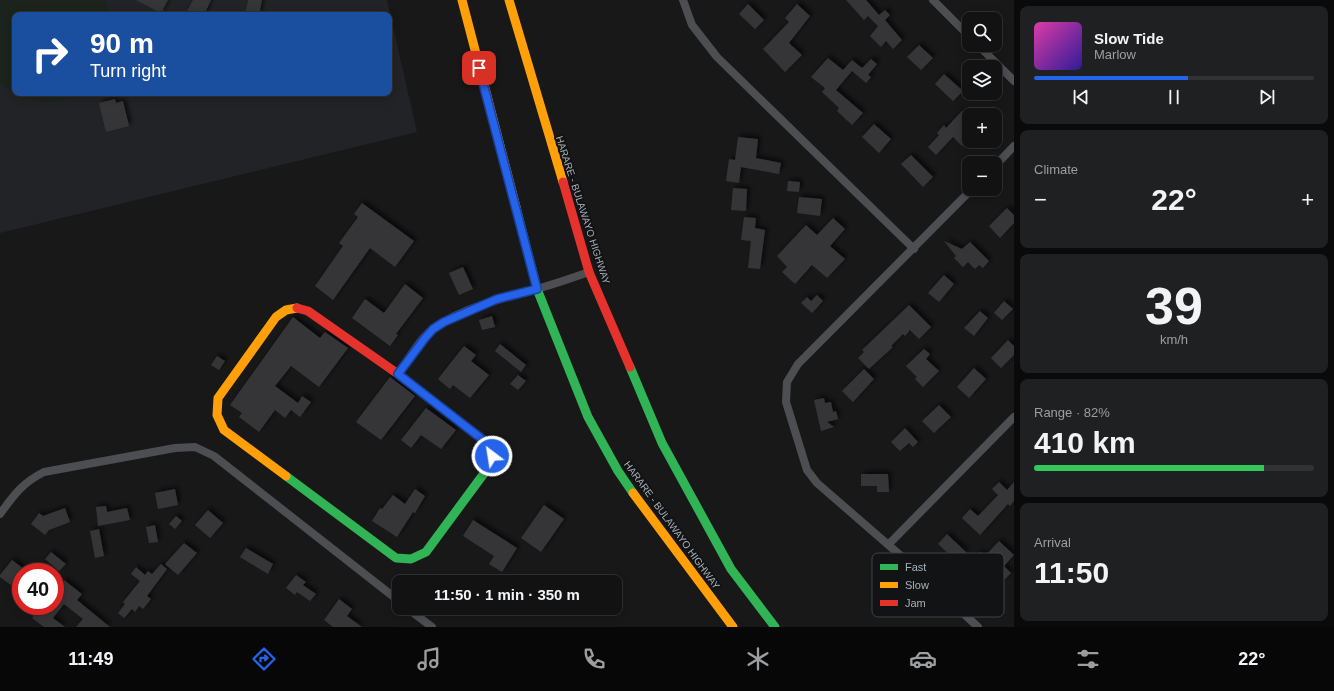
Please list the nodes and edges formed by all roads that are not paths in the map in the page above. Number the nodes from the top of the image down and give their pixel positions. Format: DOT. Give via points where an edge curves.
graph roads {
  1 [pos="462,0"];
  2 [pos="509,0"];
  3 [pos="683,0"];
  4 [pos="933,0"];
  5 [pos="962,29"];
  6 [pos="985,52"];
  7 [pos="1014,81"];
  8 [pos="1014,146"];
  9 [pos="1002,159"];
  10 [pos="965,196"];
  11 [pos="914,249"];
  12 [pos="589,272"];
  13 [pos="537,289"];
  14 [pos="398,374"];
  15 [pos="1014,417"];
  16 [pos="0,514"];
  17 [pos="888,544"];
  18 [pos="898,553"];
  19 [pos="392,596"];
  20 [pos="417,615"];
  21 [pos="967,617"];
  22 [pos="432,627"];
  23 [pos="733,627"];
  24 [pos="775,627"];
  25 [pos="978,627"];
  1 -- 13 [label="main road, HARARE - BULAWAYO HIGHWAY"];
  2 -- 12 [label="main road, HARARE - BULAWAYO HIGHWAY"];
  3 -- 11 [label="street" via="692,25 717,58"];
  4 -- 5 [label="street"];
  6 -- 7 [label="street"];
  8 -- 9 [label="street"];
  10 -- 11 [label="street"];
  11 -- 17 [label="street" via="798,364 787,382 786,402 808,470 817,483"];
  12 -- 13 [label="street"];
  12 -- 24 [label="main road, HARARE - BULAWAYO HIGHWAY" via="662,443 731,569"];
  13 -- 14 [label="street" via="497,299 444,322 425,338"];
  13 -- 23 [label="main road, HARARE - BULAWAYO HIGHWAY" via="588,417 618,472"];
  14 -- 14 [label="main road" via="308,311 297,308 286,310 276,317 218,398 214,410 224,430 396,558 406,560 426,552 488,468 492,456 491,446"];
  15 -- 17 [label="street"];
  16 -- 19 [label="street" via="29,479 44,472 175,448 195,447 214,456"];
  17 -- 18 [label="street"];
  20 -- 22 [label="street"];
  21 -- 25 [label="street"];
}
